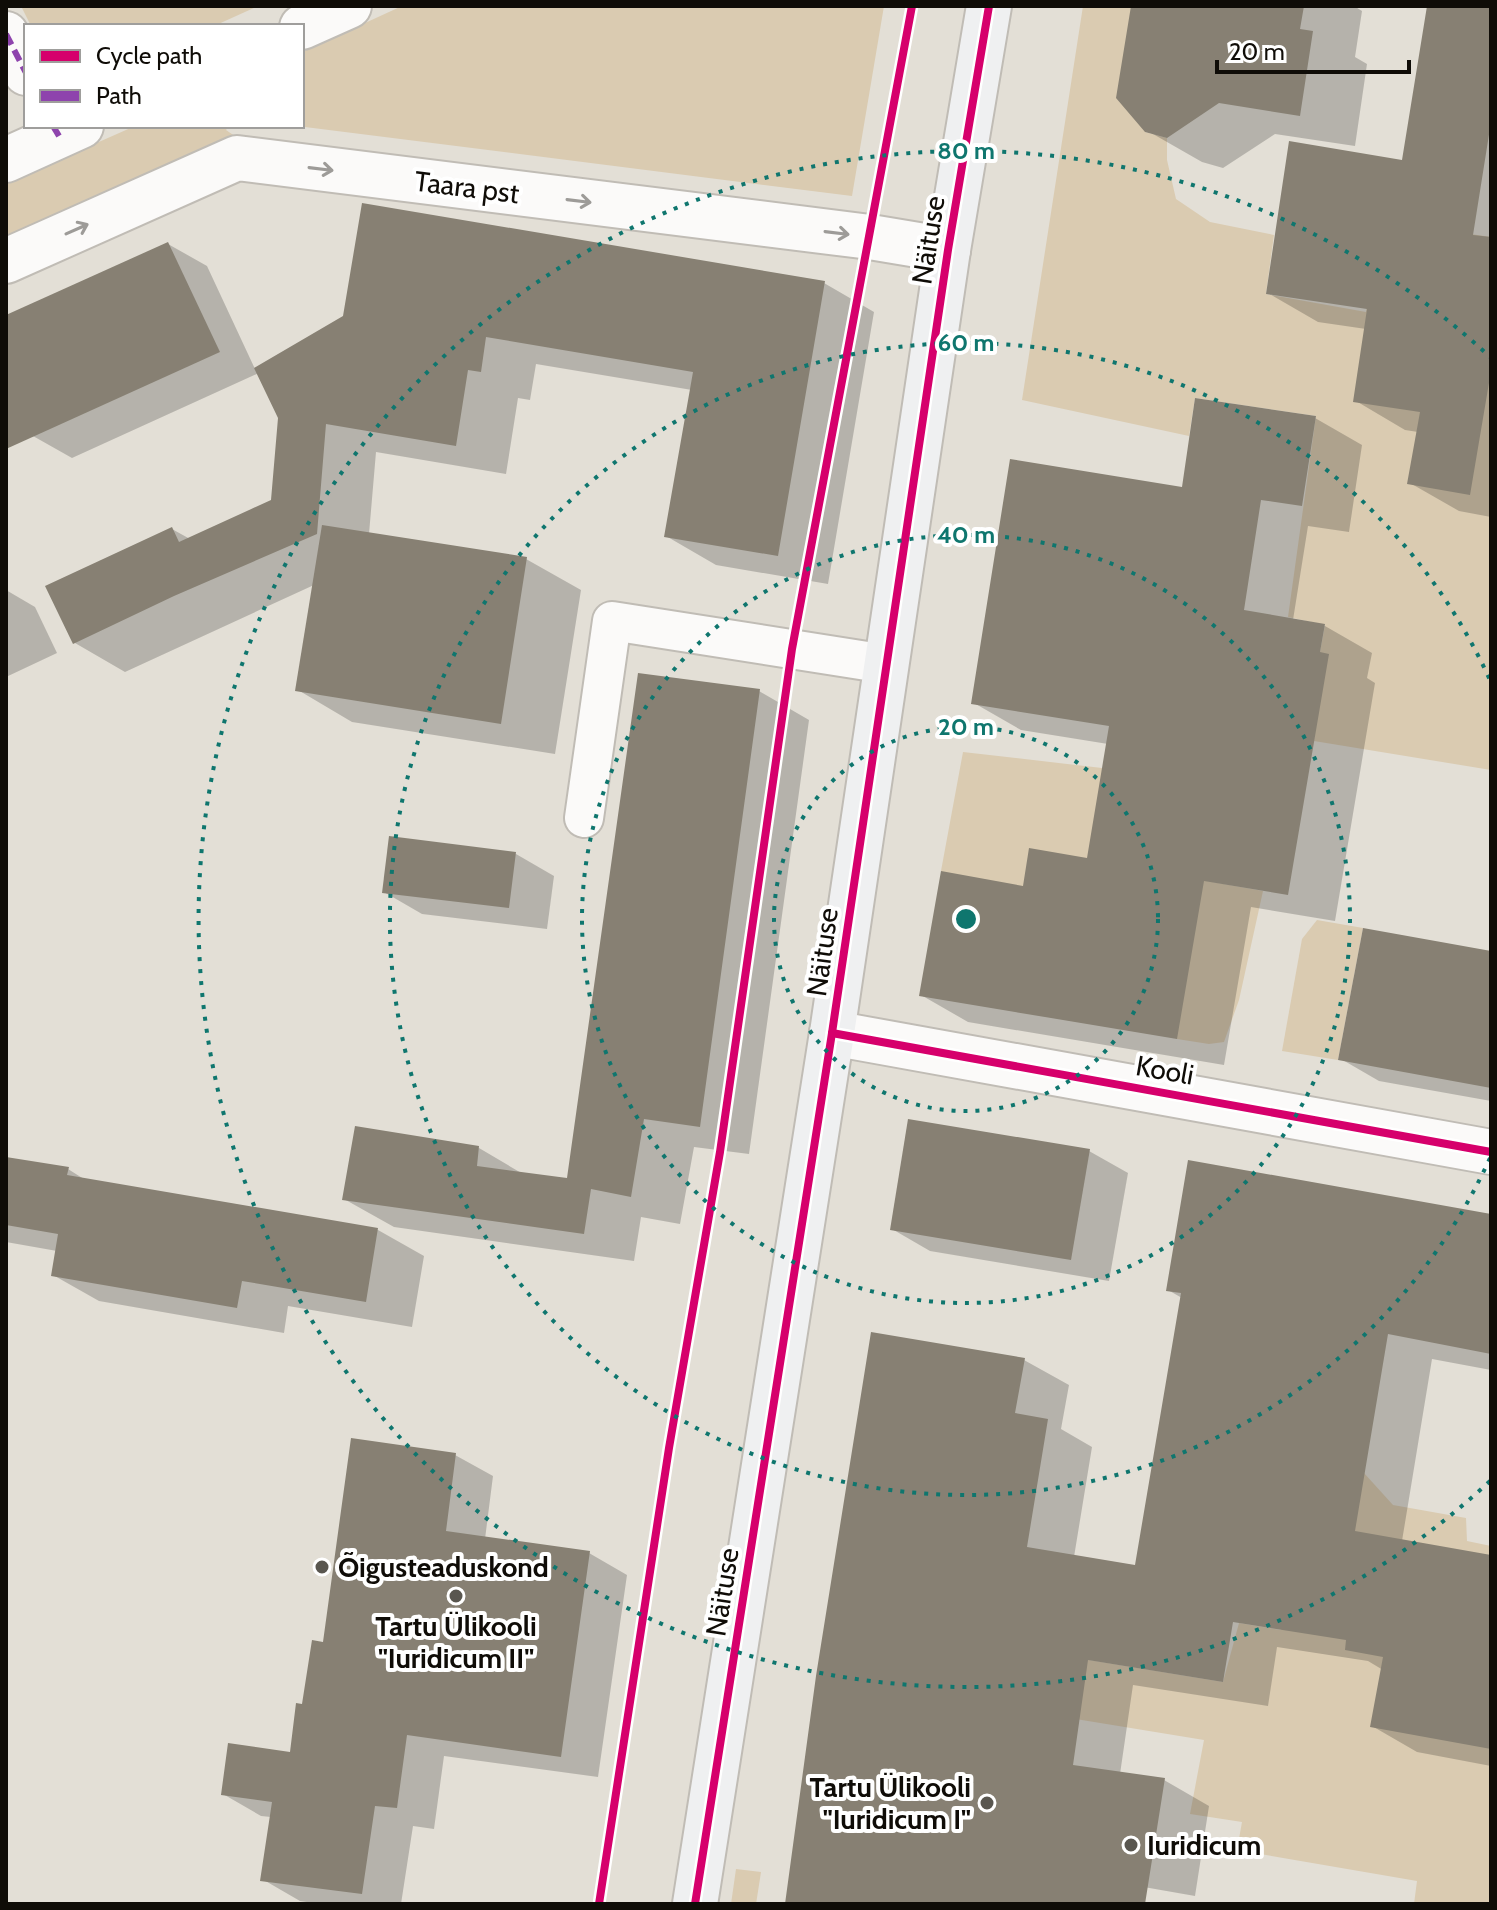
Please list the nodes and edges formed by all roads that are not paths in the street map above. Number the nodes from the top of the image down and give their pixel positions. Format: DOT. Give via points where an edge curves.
graph roads {
  1 [pos="349,6"];
  2 [pos="989,6"];
  3 [pos="304,26"];
  4 [pos="6,34"];
  5 [pos="24,69"];
  6 [pos="64,129"];
  7 [pos="6,160"];
  8 [pos="948,250"];
  9 [pos="6,261"];
  10 [pos="886,664"];
  11 [pos="584,818"];
  12 [pos="832,1033"];
  13 [pos="1491,1152"];
  14 [pos="695,1904"];
  1 -- 3 [label="street"];
  2 -- 8 [label="street, Näituse"];
  4 -- 5 [label="street"];
  6 -- 7 [label="street"];
  9 -- 8 [label="street, Taara pst, one-way" via="237,158"];
  8 -- 10 [label="street, Näituse"];
  10 -- 11 [label="lane" via="612,621"];
  10 -- 12 [label="street, Näituse"];
  12 -- 13 [label="street, Kooli"];
  12 -- 14 [label="street, Näituse"];
}
